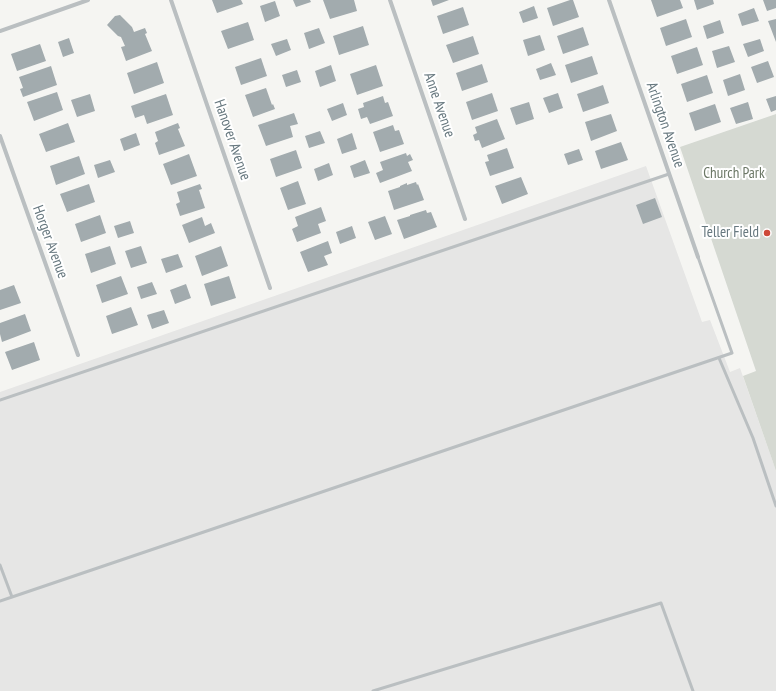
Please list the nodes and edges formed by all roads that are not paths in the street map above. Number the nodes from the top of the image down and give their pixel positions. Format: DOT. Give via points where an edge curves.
graph roads {
  1 [pos="88,0"];
  2 [pos="171,0"];
  3 [pos="390,0"];
  4 [pos="609,0"];
  5 [pos="0,31"];
  6 [pos="0,136"];
  7 [pos="669,174"];
  8 [pos="465,219"];
  9 [pos="698,257"];
  10 [pos="270,288"];
  11 [pos="78,355"];
  12 [pos="719,358"];
  13 [pos="0,400"];
  14 [pos="776,506"];
  15 [pos="0,565"];
  16 [pos="12,597"];
  17 [pos="0,601"];
  18 [pos="373,691"];
  19 [pos="693,691"];
  1 -- 5 [label="street"];
  2 -- 10 [label="street, Hanover Avenue"];
  3 -- 8 [label="street, Anne Avenue"];
  4 -- 7 [label="street, Arlington Avenue"];
  6 -- 11 [label="street, Horger Avenue"];
  7 -- 9 [label="street, Arlington Avenue"];
  7 -- 13 [label="lane"];
  9 -- 12 [label="lane" via="732,353"];
  12 -- 14 [label="lane" via="753,438"];
  12 -- 16 [label="lane"];
  15 -- 16 [label="lane"];
  16 -- 17 [label="lane"];
  18 -- 19 [label="lane" via="661,603"];
}
